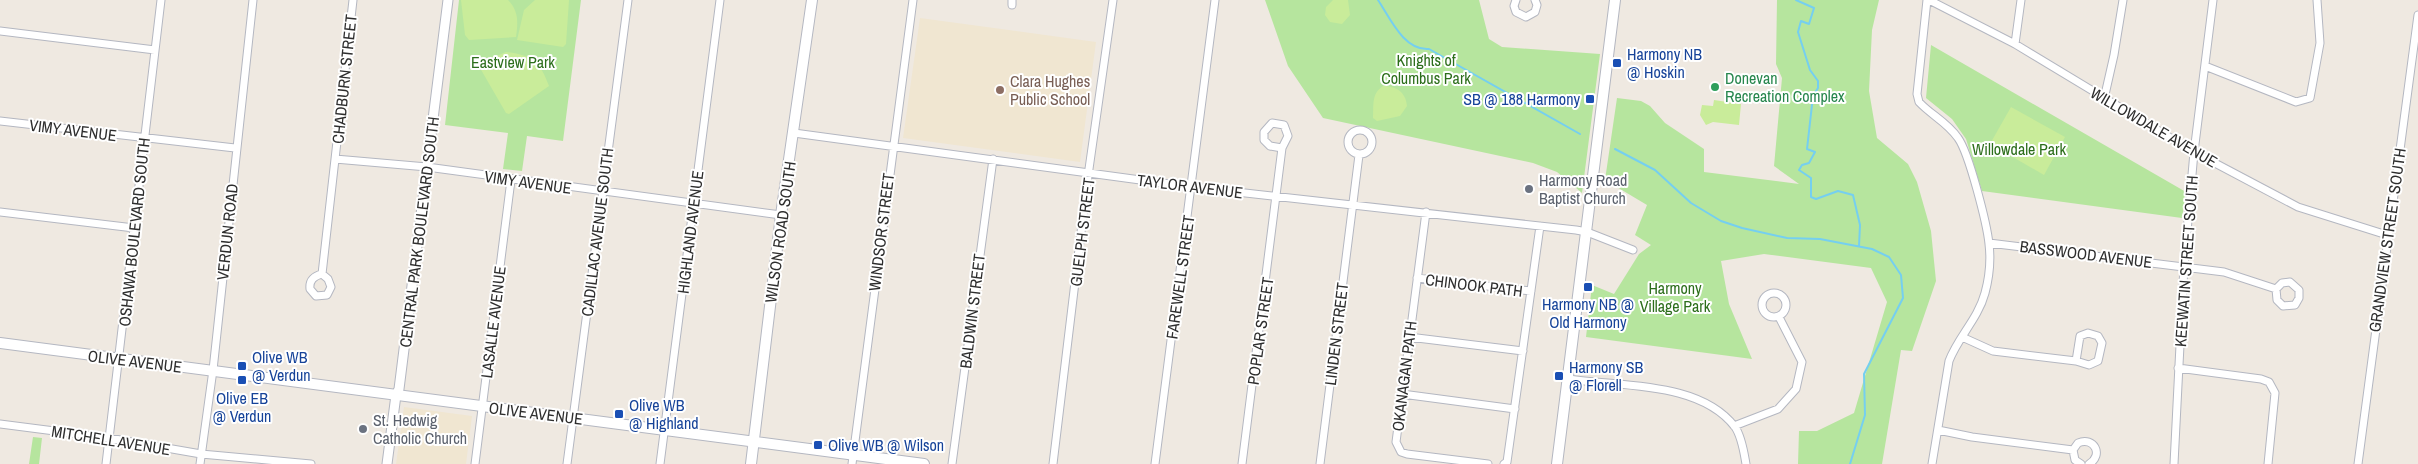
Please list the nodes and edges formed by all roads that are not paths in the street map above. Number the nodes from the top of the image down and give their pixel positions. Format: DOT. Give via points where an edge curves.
graph roads {
  1 [pos="161,0"];
  2 [pos="253,0"];
  3 [pos="353,0"];
  4 [pos="448,0"];
  5 [pos="628,0"];
  6 [pos="720,0"];
  7 [pos="812,0"];
  8 [pos="913,0"];
  9 [pos="1113,0"];
  10 [pos="1215,0"];
  11 [pos="1516,0"];
  12 [pos="1535,0"];
  13 [pos="1615,0"];
  14 [pos="1928,0"];
  15 [pos="2021,0"];
  16 [pos="2123,0"];
  17 [pos="2213,0"];
  18 [pos="2317,0"];
  19 [pos="2418,15"];
  20 [pos="0,31"];
  21 [pos="2015,44"];
  22 [pos="154,50"];
  23 [pos="2205,66"];
  24 [pos="2104,99"];
  25 [pos="0,121"];
  26 [pos="794,132"];
  27 [pos="144,139"];
  28 [pos="892,146"];
  29 [pos="235,148"];
  30 [pos="1282,148"];
  31 [pos="2194,152"];
  32 [pos="1359,155"];
  33 [pos="335,158"];
  34 [pos="992,158"];
  35 [pos="427,167"];
  36 [pos="1088,173"];
  37 [pos="511,180"];
  38 [pos="1192,187"];
  39 [pos="602,192"];
  40 [pos="1278,197"];
  41 [pos="693,204"];
  42 [pos="1352,205"];
  43 [pos="0,212"];
  44 [pos="1426,212"];
  45 [pos="781,215"];
  46 [pos="1540,226"];
  47 [pos="134,228"];
  48 [pos="1587,232"];
  49 [pos="2387,235"];
  50 [pos="1989,243"];
  51 [pos="1633,250"];
  52 [pos="2184,266"];
  53 [pos="322,274"];
  54 [pos="1417,278"];
  55 [pos="2276,290"];
  56 [pos="1531,292"];
  57 [pos="1779,317"];
  58 [pos="1409,337"];
  59 [pos="1962,337"];
  60 [pos="0,343"];
  61 [pos="1523,351"];
  62 [pos="119,359"];
  63 [pos="2076,361"];
  64 [pos="2178,368"];
  65 [pos="212,370"];
  66 [pos="1569,379"];
  67 [pos="396,394"];
  68 [pos="1402,394"];
  69 [pos="483,406"];
  70 [pos="1515,409"];
  71 [pos="573,418"];
  72 [pos="0,424"];
  73 [pos="1734,426"];
  74 [pos="665,430"];
  75 [pos="1938,430"];
  76 [pos="109,438"];
  77 [pos="753,443"];
  78 [pos="2072,450"];
  79 [pos="201,454"];
  80 [pos="852,460"];
  81 [pos="106,464"];
  82 [pos="200,464"];
  83 [pos="311,464"];
  84 [pos="387,464"];
  85 [pos="475,464"];
  86 [pos="567,464"];
  87 [pos="660,464"];
  88 [pos="751,464"];
  89 [pos="924,464"];
  90 [pos="952,464"];
  91 [pos="1053,464"];
  92 [pos="1155,464"];
  93 [pos="1242,464"];
  94 [pos="1320,464"];
  95 [pos="1488,464"];
  96 [pos="1504,464"];
  97 [pos="1557,464"];
  98 [pos="1746,464"];
  99 [pos="1932,464"];
  100 [pos="2080,464"];
  101 [pos="2089,464"];
  102 [pos="2174,464"];
  103 [pos="2268,464"];
  104 [pos="2358,464"];
  1 -- 22 [label="street, OSHAWA BOULEVARD SOUTH"];
  2 -- 29 [label="street, VERDUN ROAD"];
  3 -- 33 [label="street, CHADBURN STREET"];
  4 -- 35 [label="street, CENTRAL PARK BOULEVARD SOUTH"];
  5 -- 39 [label="street, CADILLAC AVENUE SOUTH"];
  6 -- 41 [label="street, HIGHLAND AVENUE"];
  7 -- 26 [label="main road, WILSON ROAD SOUTH"];
  8 -- 28 [label="street, WINDSOR STREET"];
  9 -- 36 [label="street, GUELPH STREET"];
  10 -- 38 [label="street, FAREWELL STREET"];
  11 -- 12 [label="street" via="1516,12 1526,17 1535,12"];
  13 -- 48 [label="main road"];
  14 -- 21 [label="street, WILLOWDALE AVENUE"];
  14 -- 50 [label="street" via="1917,94 1919,102 1960,140"];
  15 -- 21 [label="street"];
  16 -- 24 [label="street"];
  17 -- 23 [label="street, KEEWATIN STREET SOUTH"];
  18 -- 23 [label="street" via="2320,44 2310,98 2296,102"];
  19 -- 49 [label="street, GRANDVIEW STREET SOUTH"];
  20 -- 22 [label="street"];
  21 -- 24 [label="street, WILLOWDALE AVENUE"];
  22 -- 27 [label="street, OSHAWA BOULEVARD SOUTH"];
  23 -- 31 [label="street, KEEWATIN STREET SOUTH"];
  24 -- 31 [label="street, WILLOWDALE AVENUE"];
  25 -- 27 [label="street, VIMY AVENUE"];
  26 -- 28 [label="street, TAYLOR AVENUE"];
  26 -- 45 [label="main road, WILSON ROAD SOUTH"];
  27 -- 29 [label="street, VIMY AVENUE"];
  27 -- 47 [label="street, OSHAWA BOULEVARD SOUTH"];
  28 -- 34 [label="street, TAYLOR AVENUE"];
  28 -- 80 [label="street, WINDSOR STREET"];
  29 -- 65 [label="street, VERDUN ROAD"];
  30 -- 40 [label="street, POPLAR STREET"];
  31 -- 49 [label="street, WILLOWDALE AVENUE" via="2298,207"];
  31 -- 52 [label="street, KEEWATIN STREET SOUTH"];
  32 -- 42 [label="street, LINDEN STREET"];
  33 -- 35 [label="street, VIMY AVENUE"];
  33 -- 53 [label="street, CHADBURN STREET"];
  34 -- 36 [label="street, TAYLOR AVENUE"];
  34 -- 90 [label="street, BALDWIN STREET"];
  35 -- 37 [label="street, VIMY AVENUE"];
  35 -- 67 [label="street, CENTRAL PARK BOULEVARD SOUTH"];
  36 -- 38 [label="street, TAYLOR AVENUE"];
  36 -- 91 [label="street, GUELPH STREET"];
  37 -- 39 [label="street, VIMY AVENUE"];
  37 -- 69 [label="street, LASALLE AVENUE"];
  38 -- 40 [label="street, TAYLOR AVENUE"];
  38 -- 92 [label="street, FAREWELL STREET"];
  39 -- 41 [label="street, VIMY AVENUE"];
  39 -- 71 [label="street, CADILLAC AVENUE SOUTH"];
  40 -- 42 [label="street, TAYLOR AVENUE"];
  40 -- 93 [label="street, POPLAR STREET"];
  41 -- 45 [label="street, VIMY AVENUE"];
  41 -- 74 [label="street, HIGHLAND AVENUE"];
  42 -- 44 [label="street, TAYLOR AVENUE"];
  42 -- 94 [label="street, LINDEN STREET"];
  43 -- 47 [label="street"];
  44 -- 46 [label="street, TAYLOR AVENUE"];
  44 -- 54 [label="street, OKANAGAN PATH"];
  45 -- 77 [label="main road, WILSON ROAD SOUTH"];
  46 -- 48 [label="street, TAYLOR AVENUE"];
  46 -- 56 [label="street"];
  47 -- 62 [label="street, OSHAWA BOULEVARD SOUTH"];
  48 -- 51 [label="street, TAYLOR AVENUE"];
  48 -- 66 [label="main road"];
  49 -- 104 [label="street, GRANDVIEW STREET SOUTH"];
  50 -- 52 [label="street, BASSWOOD AVENUE"];
  50 -- 59 [label="street" via="1990,267 1985,294"];
  52 -- 55 [label="street, BASSWOOD AVENUE" via="2231,274"];
  52 -- 64 [label="street, KEEWATIN STREET SOUTH"];
  54 -- 56 [label="street, CHINOOK PATH"];
  54 -- 58 [label="street, OKANAGAN PATH"];
  56 -- 61 [label="street"];
  57 -- 73 [label="street" via="1802,362 1796,389 1778,409"];
  58 -- 61 [label="street"];
  58 -- 68 [label="street, OKANAGAN PATH"];
  59 -- 63 [label="street" via="1993,351"];
  59 -- 75 [label="street" via="1949,361"];
  60 -- 62 [label="main road, OLIVE AVENUE"];
  61 -- 70 [label="street"];
  62 -- 65 [label="main road, OLIVE AVENUE"];
  62 -- 76 [label="street, OSHAWA BOULEVARD SOUTH"];
  63 -- 63 [label="street" via="2089,365 2098,361 2102,343 2098,336 2088,333 2080,336"];
  64 -- 102 [label="street, KEEWATIN STREET SOUTH"];
  64 -- 103 [label="street" via="2269,382 2275,393"];
  65 -- 67 [label="main road, OLIVE AVENUE"];
  65 -- 79 [label="street, VERDUN ROAD"];
  66 -- 73 [label="street" via="1694,397 1713,407"];
  66 -- 97 [label="main road"];
  67 -- 69 [label="main road, OLIVE AVENUE"];
  67 -- 84 [label="street, CENTRAL PARK BOULEVARD SOUTH"];
  68 -- 70 [label="street"];
  68 -- 95 [label="street, OKANAGAN PATH" via="1396,442 1401,452"];
  69 -- 71 [label="main road, OLIVE AVENUE"];
  69 -- 85 [label="street, LASALLE AVENUE"];
  70 -- 96 [label="street" via="1508,462"];
  71 -- 74 [label="main road, OLIVE AVENUE"];
  71 -- 86 [label="street, CADILLAC AVENUE SOUTH"];
  72 -- 76 [label="street, MITCHELL AVENUE"];
  73 -- 98 [label="street"];
  74 -- 77 [label="main road, OLIVE AVENUE"];
  74 -- 87 [label="street, HIGHLAND AVENUE"];
  75 -- 78 [label="street"];
  75 -- 99 [label="street"];
  76 -- 79 [label="street, MITCHELL AVENUE"];
  76 -- 81 [label="street, OSHAWA BOULEVARD SOUTH"];
  77 -- 80 [label="main road, OLIVE AVENUE"];
  77 -- 88 [label="main road, WILSON ROAD SOUTH"];
  78 -- 100 [label="street"];
  78 -- 101 [label="street" via="2082,441 2093,444 2096,455"];
  79 -- 82 [label="street, VERDUN ROAD"];
  79 -- 83 [label="street, MITCHELL AVENUE"];
  80 -- 89 [label="main road, OLIVE AVENUE"];
}
